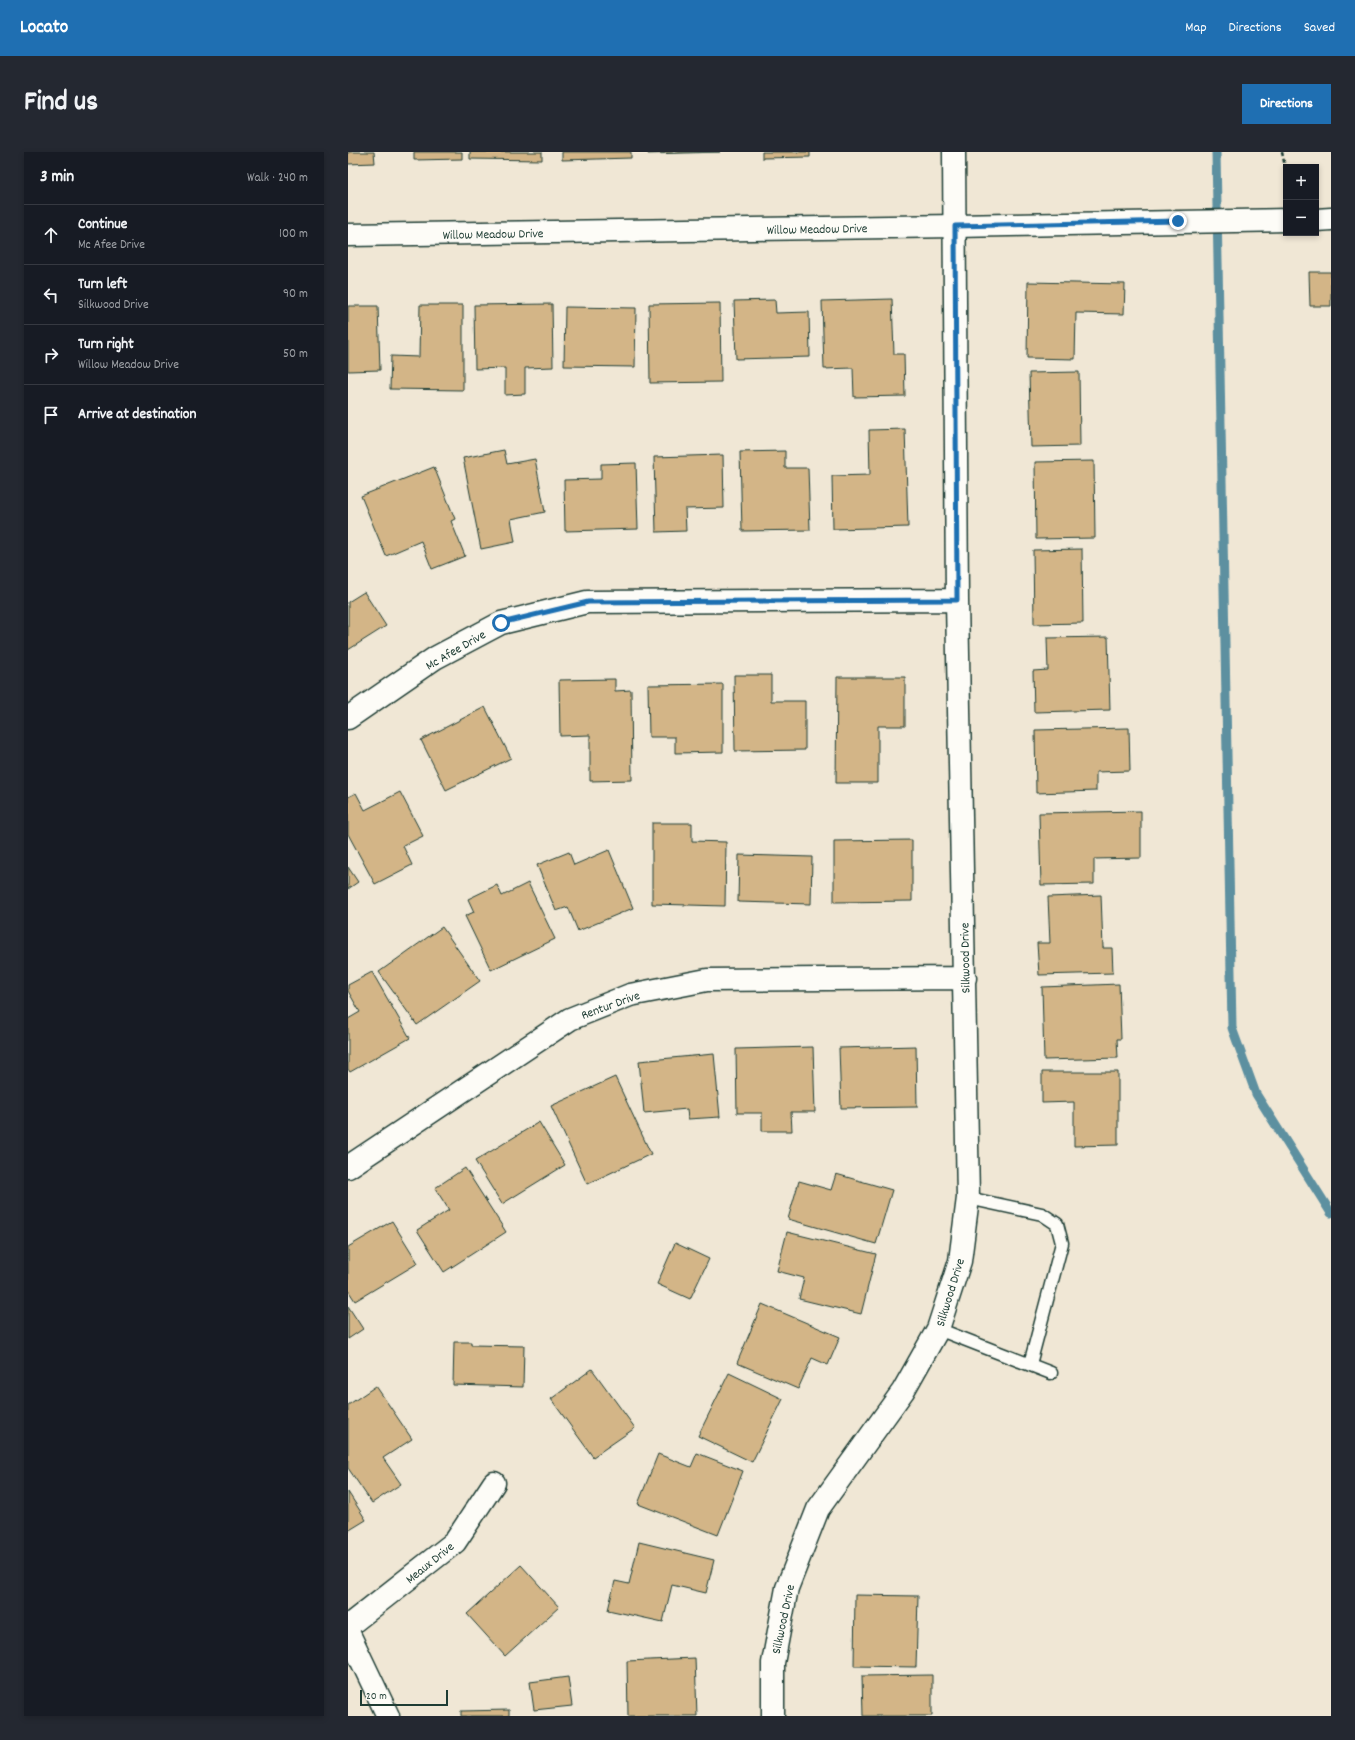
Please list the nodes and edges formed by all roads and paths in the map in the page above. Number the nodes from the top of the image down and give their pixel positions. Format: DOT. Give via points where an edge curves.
graph roads {
  1 [pos="954,152"];
  2 [pos="1282,152"];
  3 [pos="1284,164"];
  4 [pos="1281,220"];
  5 [pos="1319,220"];
  6 [pos="1331,220"];
  7 [pos="955,226"];
  8 [pos="348,235"];
  9 [pos="957,600"];
  10 [pos="348,718"];
  11 [pos="965,978"];
  12 [pos="348,1168"];
  13 [pos="968,1198"];
  14 [pos="938,1329"];
  15 [pos="1030,1364"];
  16 [pos="1051,1373"];
  17 [pos="494,1483"];
  18 [pos="348,1626"];
  19 [pos="348,1632"];
  20 [pos="388,1716"];
  21 [pos="773,1716"];
  1 -- 7 [label="street, Silkwood Drive"];
  2 -- 3 [label="path"];
  4 -- 7 [label="street, Willow Meadow Drive"];
  5 -- 6 [label="street"];
  7 -- 8 [label="street, Willow Meadow Drive"];
  7 -- 9 [label="street, Silkwood Drive"];
  9 -- 10 [label="street, Mc Afee Drive" via="588,602 501,623 434,658"];
  9 -- 11 [label="street, Silkwood Drive"];
  11 -- 12 [label="street, Rentur Drive" via="707,980 630,995 570,1019"];
  11 -- 13 [label="street, Silkwood Drive"];
  13 -- 14 [label="street, Silkwood Drive" via="960,1261"];
  13 -- 15 [label="lane" via="1042,1214 1057,1224 1062,1244"];
  14 -- 15 [label="lane"];
  14 -- 21 [label="street, Silkwood Drive" via="903,1391 818,1508 787,1588 773,1663"];
  15 -- 16 [label="lane"];
  17 -- 18 [label="street, Meaux Drive" via="455,1542"];
  19 -- 20 [label="street"];
}
